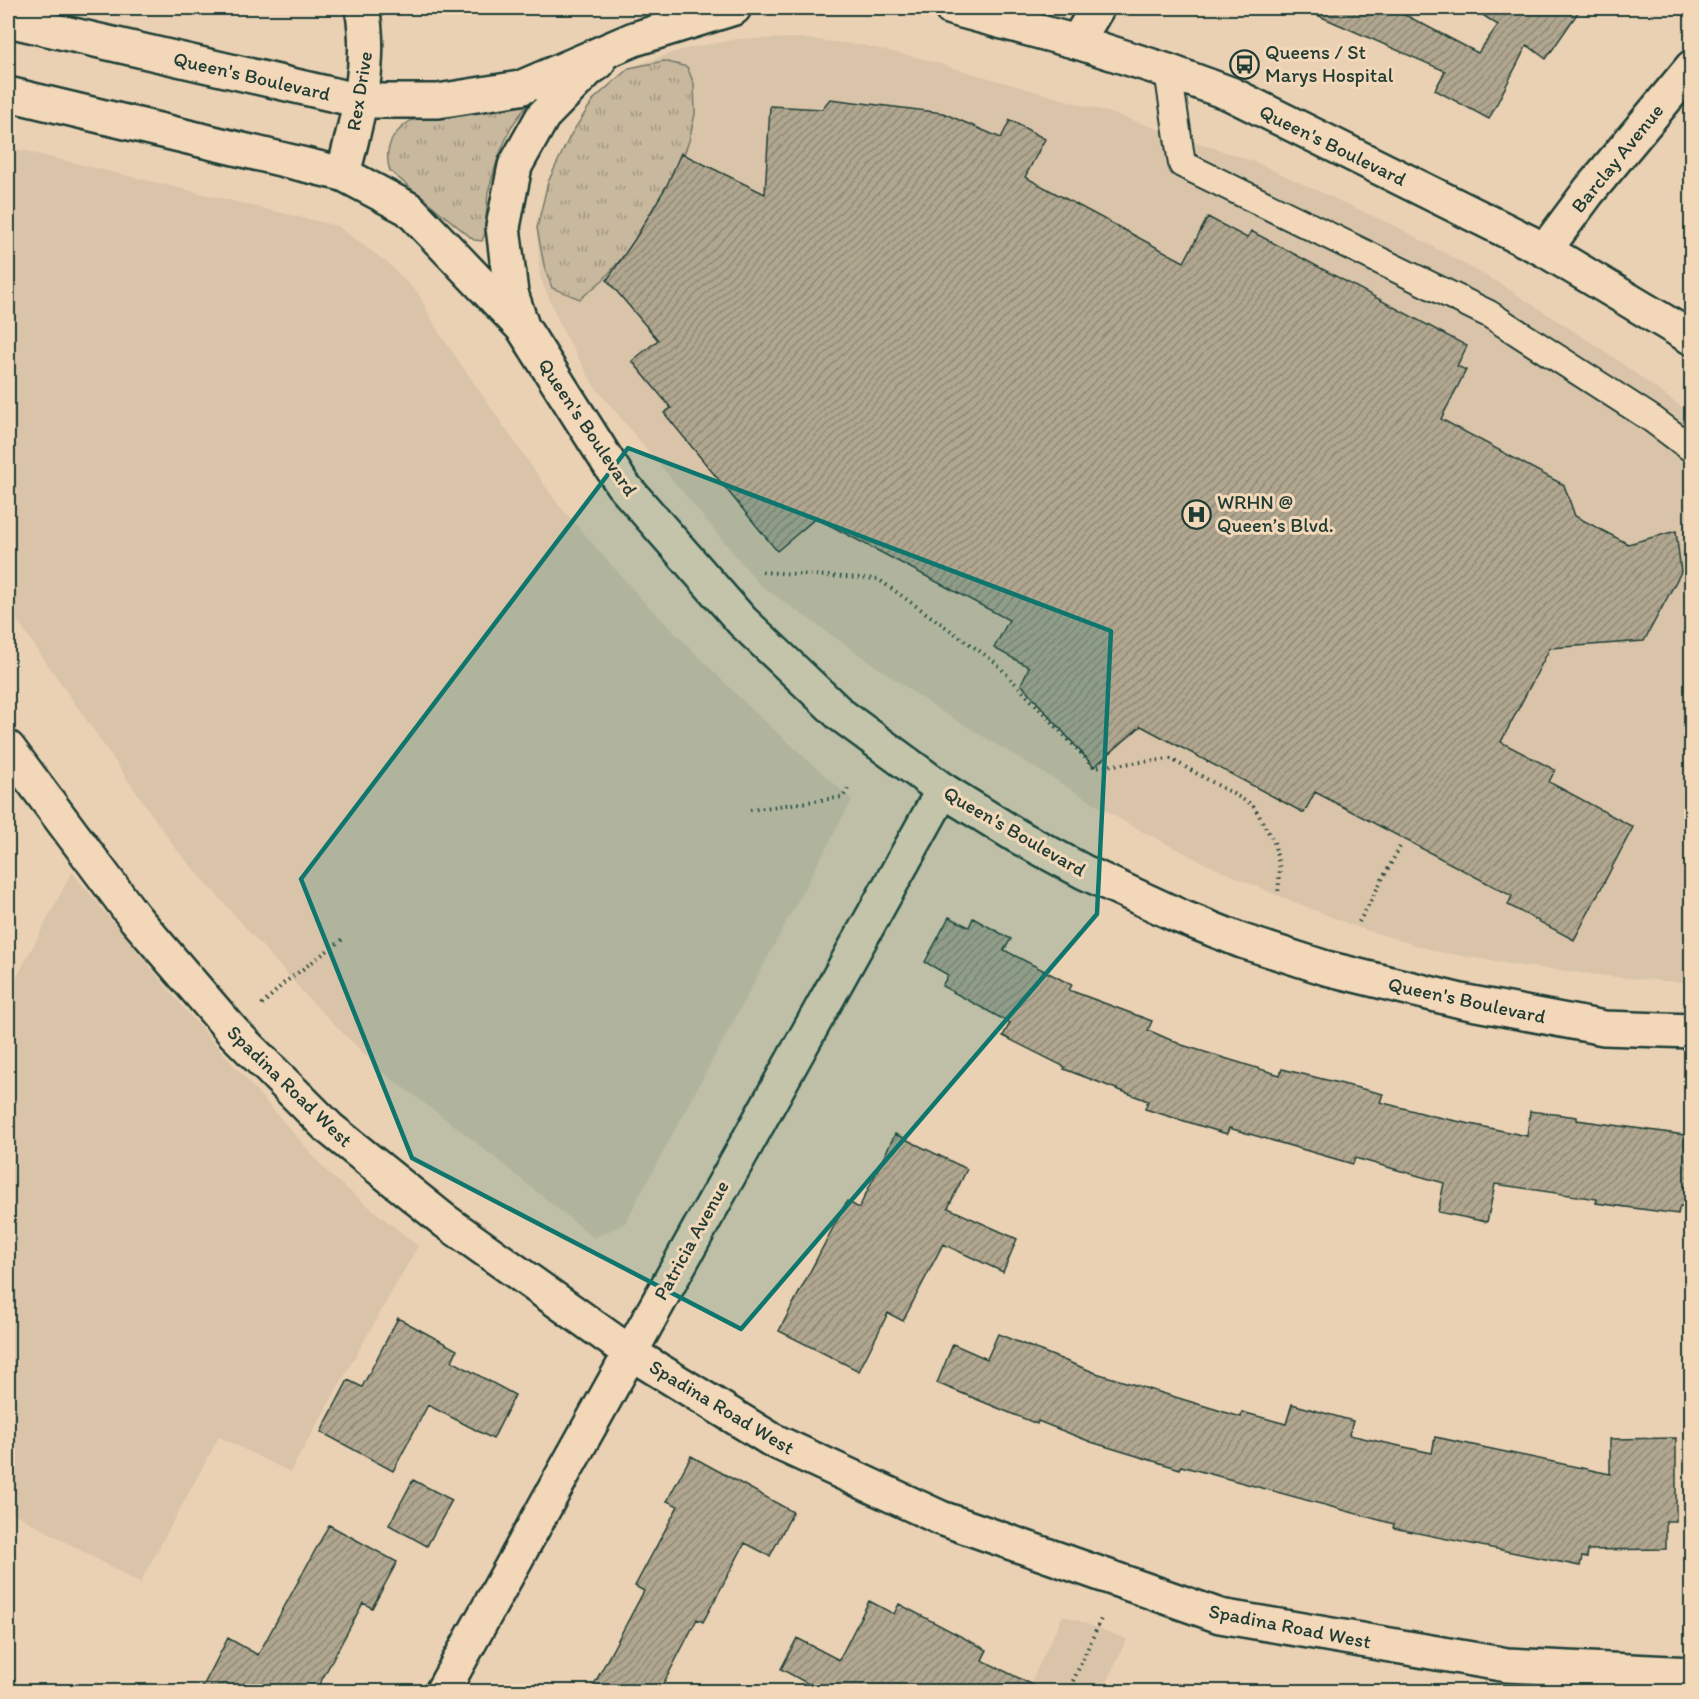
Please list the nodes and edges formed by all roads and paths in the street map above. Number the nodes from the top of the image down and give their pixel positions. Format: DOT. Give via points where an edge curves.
graph roads {
  1 [pos="362,8"];
  2 [pos="734,8"];
  3 [pos="951,8"];
  4 [pos="1097,8"];
  5 [pos="8,20"];
  6 [pos="634,39"];
  7 [pos="1077,42"];
  8 [pos="1692,67"];
  9 [pos="1168,71"];
  10 [pos="8,94"];
  11 [pos="361,101"];
  12 [pos="343,174"];
  13 [pos="1545,250"];
  14 [pos="523,328"];
  15 [pos="1692,338"];
  16 [pos="1692,449"];
  17 [pos="762,572"];
  18 [pos="8,748"];
  19 [pos="849,787"];
  20 [pos="943,790"];
  21 [pos="750,810"];
  22 [pos="1401,845"];
  23 [pos="1278,894"];
  24 [pos="1359,922"];
  25 [pos="343,939"];
  26 [pos="1692,1031"];
  27 [pos="234,1033"];
  28 [pos="629,1352"];
  29 [pos="1118,1580"];
  30 [pos="1692,1674"];
  31 [pos="442,1692"];
  32 [pos="1068,1692"];
  1 -- 11 [label="street, Rex Drive" via="367,32"];
  2 -- 6 [label="street, Queen's Boulevard"];
  3 -- 7 [label="street, Queen's Boulevard"];
  4 -- 7 [label="street"];
  5 -- 11 [label="street, Queen's Boulevard"];
  6 -- 11 [label="street, Queen's Boulevard" via="520,88 438,101"];
  6 -- 14 [label="street, Queen's Boulevard" via="589,69 543,116 515,166 503,227 511,293"];
  7 -- 9 [label="street, Queen's Boulevard"];
  8 -- 13 [label="street, Barclay Avenue" via="1589,190"];
  9 -- 13 [label="street, Queen's Boulevard" via="1231,94"];
  9 -- 16 [label="lane" via="1182,164 1490,314"];
  10 -- 12 [label="street, Queen's Boulevard"];
  11 -- 12 [label="street, Rex Drive"];
  12 -- 14 [label="street, Queen's Boulevard" via="409,209"];
  13 -- 15 [label="street, Queen's Boulevard"];
  14 -- 20 [label="street, Queen's Boulevard" via="622,484 742,621 841,715"];
  17 -- 23 [label="path" via="878,579 994,662 1094,767 1171,759 1253,805 1274,842 1280,869"];
  18 -- 27 [label="street, Spadina Road West" via="135,918"];
  19 -- 21 [label="path" via="843,796"];
  20 -- 26 [label="street, Queen's Boulevard" via="1017,837 1084,872 1242,941 1326,968 1461,1001 1604,1028"];
  20 -- 28 [label="street, Patricia Avenue"];
  22 -- 24 [label="path"];
  25 -- 27 [label="path" via="284,983"];
  27 -- 28 [label="street, Spadina Road West" via="328,1128 445,1221"];
  28 -- 29 [label="street, Spadina Road West" via="772,1440 941,1518"];
  28 -- 31 [label="street, Patricia Avenue"];
  29 -- 30 [label="street, Spadina Road West" via="1220,1616 1507,1665"];
  29 -- 32 [label="path"];
}
